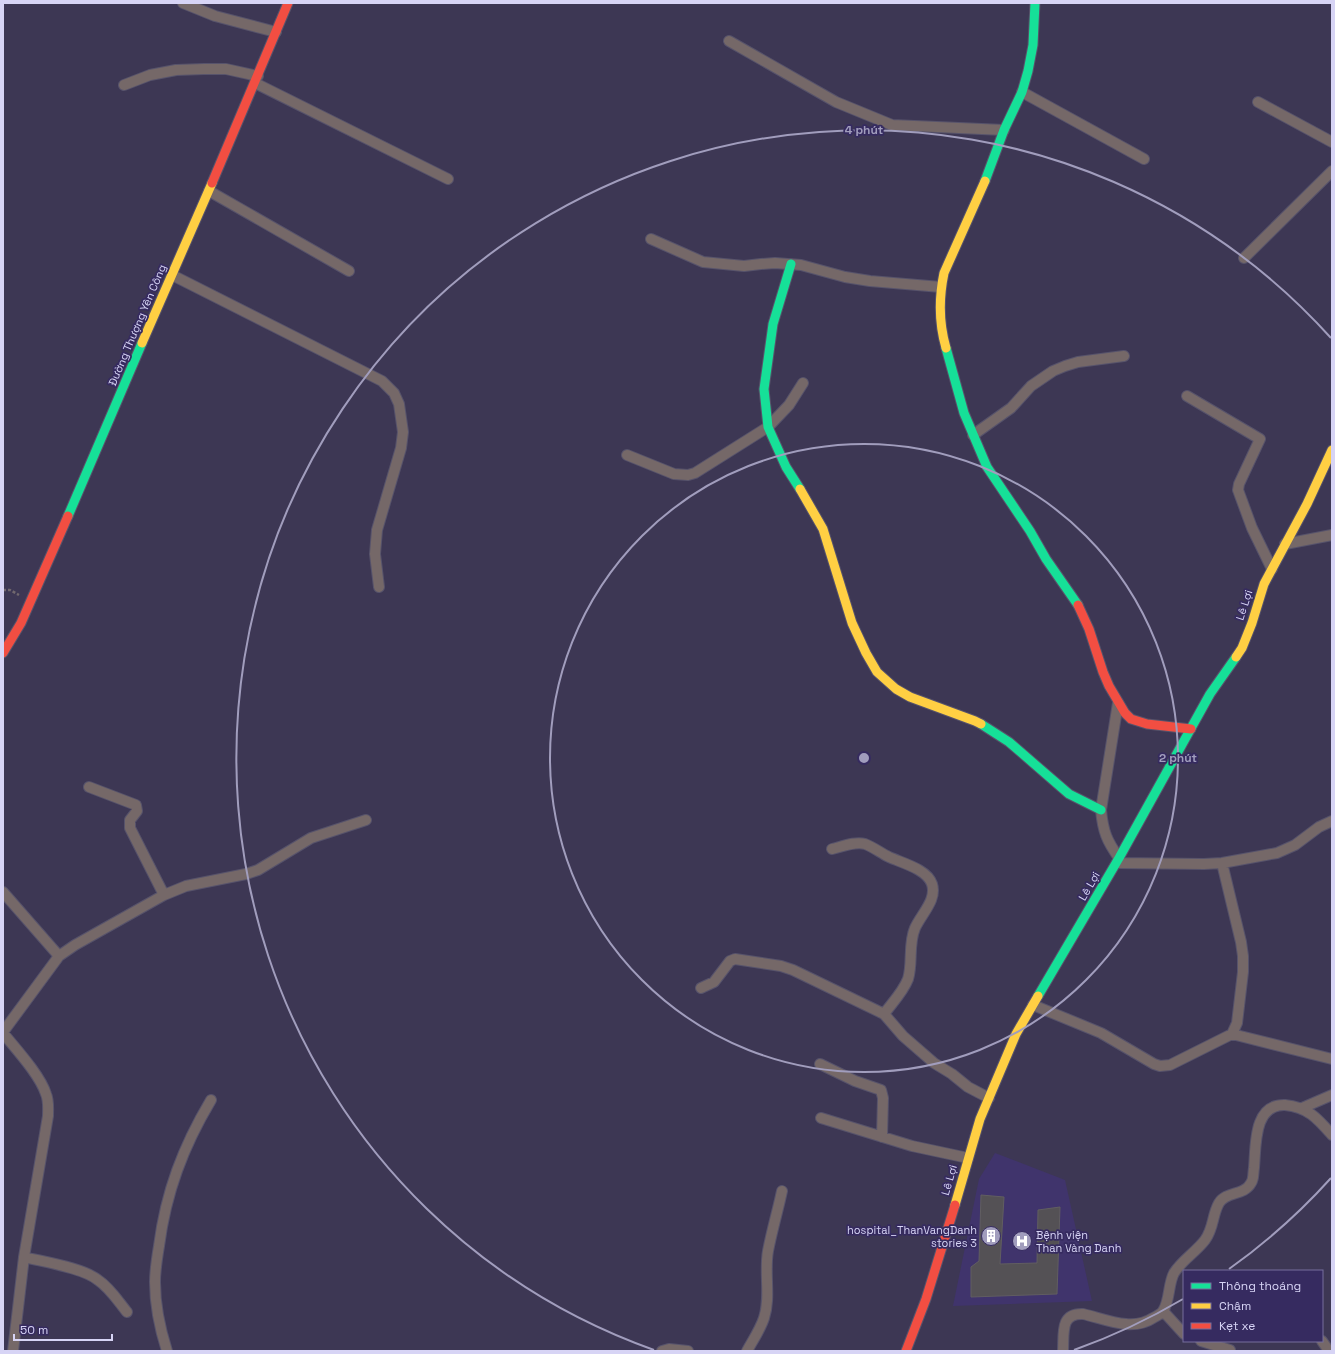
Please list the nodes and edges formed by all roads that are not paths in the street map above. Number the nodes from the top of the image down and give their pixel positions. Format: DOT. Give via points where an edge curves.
graph roads {
  1 [pos="183,3"];
  2 [pos="288,3"];
  3 [pos="1035,3"];
  4 [pos="276,32"];
  5 [pos="729,41"];
  6 [pos="256,80"];
  7 [pos="124,85"];
  8 [pos="1022,92"];
  9 [pos="1258,102"];
  10 [pos="1004,130"];
  11 [pos="1332,142"];
  12 [pos="1144,159"];
  13 [pos="1332,170"];
  14 [pos="448,179"];
  15 [pos="209,191"];
  16 [pos="651,239"];
  17 [pos="1244,258"];
  18 [pos="791,264"];
  19 [pos="349,271"];
  20 [pos="172,275"];
  21 [pos="941,287"];
  22 [pos="1124,356"];
  23 [pos="803,384"];
  24 [pos="1187,396"];
  25 [pos="768,427"];
  26 [pos="973,435"];
  27 [pos="1332,450"];
  28 [pos="627,455"];
  29 [pos="1332,535"];
  30 [pos="1285,544"];
  31 [pos="1272,569"];
  32 [pos="379,587"];
  33 [pos="3,653"];
  34 [pos="1118,703"];
  35 [pos="1191,729"];
  36 [pos="89,787"];
  37 [pos="1101,810"];
  38 [pos="366,820"];
  39 [pos="1332,820"];
  40 [pos="832,849"];
  41 [pos="1118,861"];
  42 [pos="1222,863"];
  43 [pos="3,892"];
  44 [pos="164,895"];
  45 [pos="59,956"];
  46 [pos="701,988"];
  47 [pos="1033,1005"];
  48 [pos="884,1014"];
  49 [pos="3,1033"];
  50 [pos="1232,1034"];
  51 [pos="1332,1059"];
  52 [pos="820,1064"];
  53 [pos="1332,1095"];
  54 [pos="989,1098"];
  55 [pos="211,1100"];
  56 [pos="1302,1108"];
  57 [pos="821,1118"];
  58 [pos="1332,1135"];
  59 [pos="882,1137"];
  60 [pos="968,1158"];
  61 [pos="782,1190"];
  62 [pos="24,1257"];
  63 [pos="1163,1310"];
  64 [pos="127,1312"];
  65 [pos="1183,1333"];
  66 [pos="1204,1342"];
  67 [pos="1323,1342"];
  68 [pos="1230,1350"];
  69 [pos="13,1351"];
  70 [pos="167,1351"];
  71 [pos="662,1351"];
  72 [pos="688,1351"];
  73 [pos="747,1351"];
  74 [pos="906,1351"];
  75 [pos="1063,1351"];
  76 [pos="1329,1351"];
  1 -- 4 [label="street" via="215,16"];
  2 -- 4 [label="street, Đường Thượng Yên Công"];
  3 -- 8 [label="street" via="1033,45"];
  4 -- 6 [label="street, Đường Thượng Yên Công"];
  5 -- 10 [label="street" via="836,102 892,126"];
  6 -- 7 [label="street" via="226,69 183,70 150,75"];
  6 -- 14 [label="street"];
  6 -- 15 [label="street, Đường Thượng Yên Công"];
  8 -- 10 [label="street"];
  8 -- 12 [label="street"];
  9 -- 11 [label="street"];
  10 -- 21 [label="street" via="981,190 947,264"];
  13 -- 17 [label="street"];
  15 -- 19 [label="street"];
  15 -- 20 [label="street, Đường Thượng Yên Công"];
  16 -- 18 [label="street" via="703,262 744,266"];
  18 -- 21 [label="street" via="870,281"];
  18 -- 25 [label="street" via="773,324 764,388"];
  20 -- 32 [label="street" via="382,381 394,393 399,404 403,432 376,530 375,554"];
  20 -- 33 [label="street, Đường Thượng Yên Công" via="20,624"];
  21 -- 26 [label="street" via="940,307 944,341 964,413"];
  22 -- 26 [label="street" via="1090,359 1053,371 1031,386 1011,408"];
  23 -- 25 [label="street" via="789,405"];
  24 -- 31 [label="street" via="1260,439 1238,490 1252,528"];
  25 -- 28 [label="street" via="688,476 674,474"];
  25 -- 37 [label="street" via="786,467 823,529 852,623 877,672 896,689 910,697 993,731 1069,794"];
  26 -- 34 [label="street" via="987,467 1078,604 1103,672"];
  27 -- 30 [label="street, Lê Lợi"];
  29 -- 30 [label="street"];
  30 -- 31 [label="street, Lê Lợi"];
  31 -- 35 [label="street, Lê Lợi" via="1264,584 1242,648 1210,694"];
  34 -- 35 [label="street" via="1131,719 1147,724"];
  34 -- 37 [label="street"];
  35 -- 41 [label="street, Lê Lợi"];
  36 -- 44 [label="street" via="136,804 137,811 130,820 130,828"];
  37 -- 41 [label="street" via="1108,841"];
  38 -- 44 [label="street" via="311,838 258,870 186,886"];
  39 -- 42 [label="street" via="1287,850"];
  40 -- 48 [label="street" via="849,844 864,844 883,855 923,871 932,884 932,900 914,929 908,978"];
  41 -- 42 [label="street"];
  41 -- 47 [label="street, Lê Lợi"];
  42 -- 50 [label="street" via="1243,956 1237,1023"];
  43 -- 45 [label="street"];
  44 -- 45 [label="street"];
  45 -- 49 [label="street"];
  46 -- 48 [label="street" via="714,982 732,960 738,959 793,970"];
  47 -- 50 [label="street" via="1101,1033 1160,1066 1170,1065"];
  47 -- 54 [label="street, Lê Lợi" via="1016,1034"];
  48 -- 54 [label="street" via="903,1036 934,1063"];
  49 -- 62 [label="street" via="42,1083 48,1104"];
  50 -- 51 [label="street"];
  52 -- 59 [label="street" via="855,1082 881,1090"];
  53 -- 56 [label="street"];
  54 -- 60 [label="street, Lê Lợi"];
  55 -- 70 [label="street" via="179,1162 162,1226 155,1283"];
  56 -- 58 [label="street" via="1319,1120"];
  56 -- 63 [label="street" via="1283,1105 1264,1113 1257,1135 1252,1182 1243,1191 1227,1196 1220,1203 1206,1239 1174,1274"];
  57 -- 59 [label="street"];
  59 -- 60 [label="street"];
  60 -- 74 [label="street, Lê Lợi" via="926,1299"];
  61 -- 73 [label="street" via="768,1250 764,1317"];
  62 -- 64 [label="street" via="83,1272 97,1279 107,1287"];
  62 -- 69 [label="street"];
  63 -- 65 [label="street"];
  63 -- 75 [label="street" via="1149,1321 1132,1325 1083,1314 1069,1316 1064,1331"];
  66 -- 68 [label="street"];
  67 -- 76 [label="street"];
  71 -- 72 [label="street"];
}
